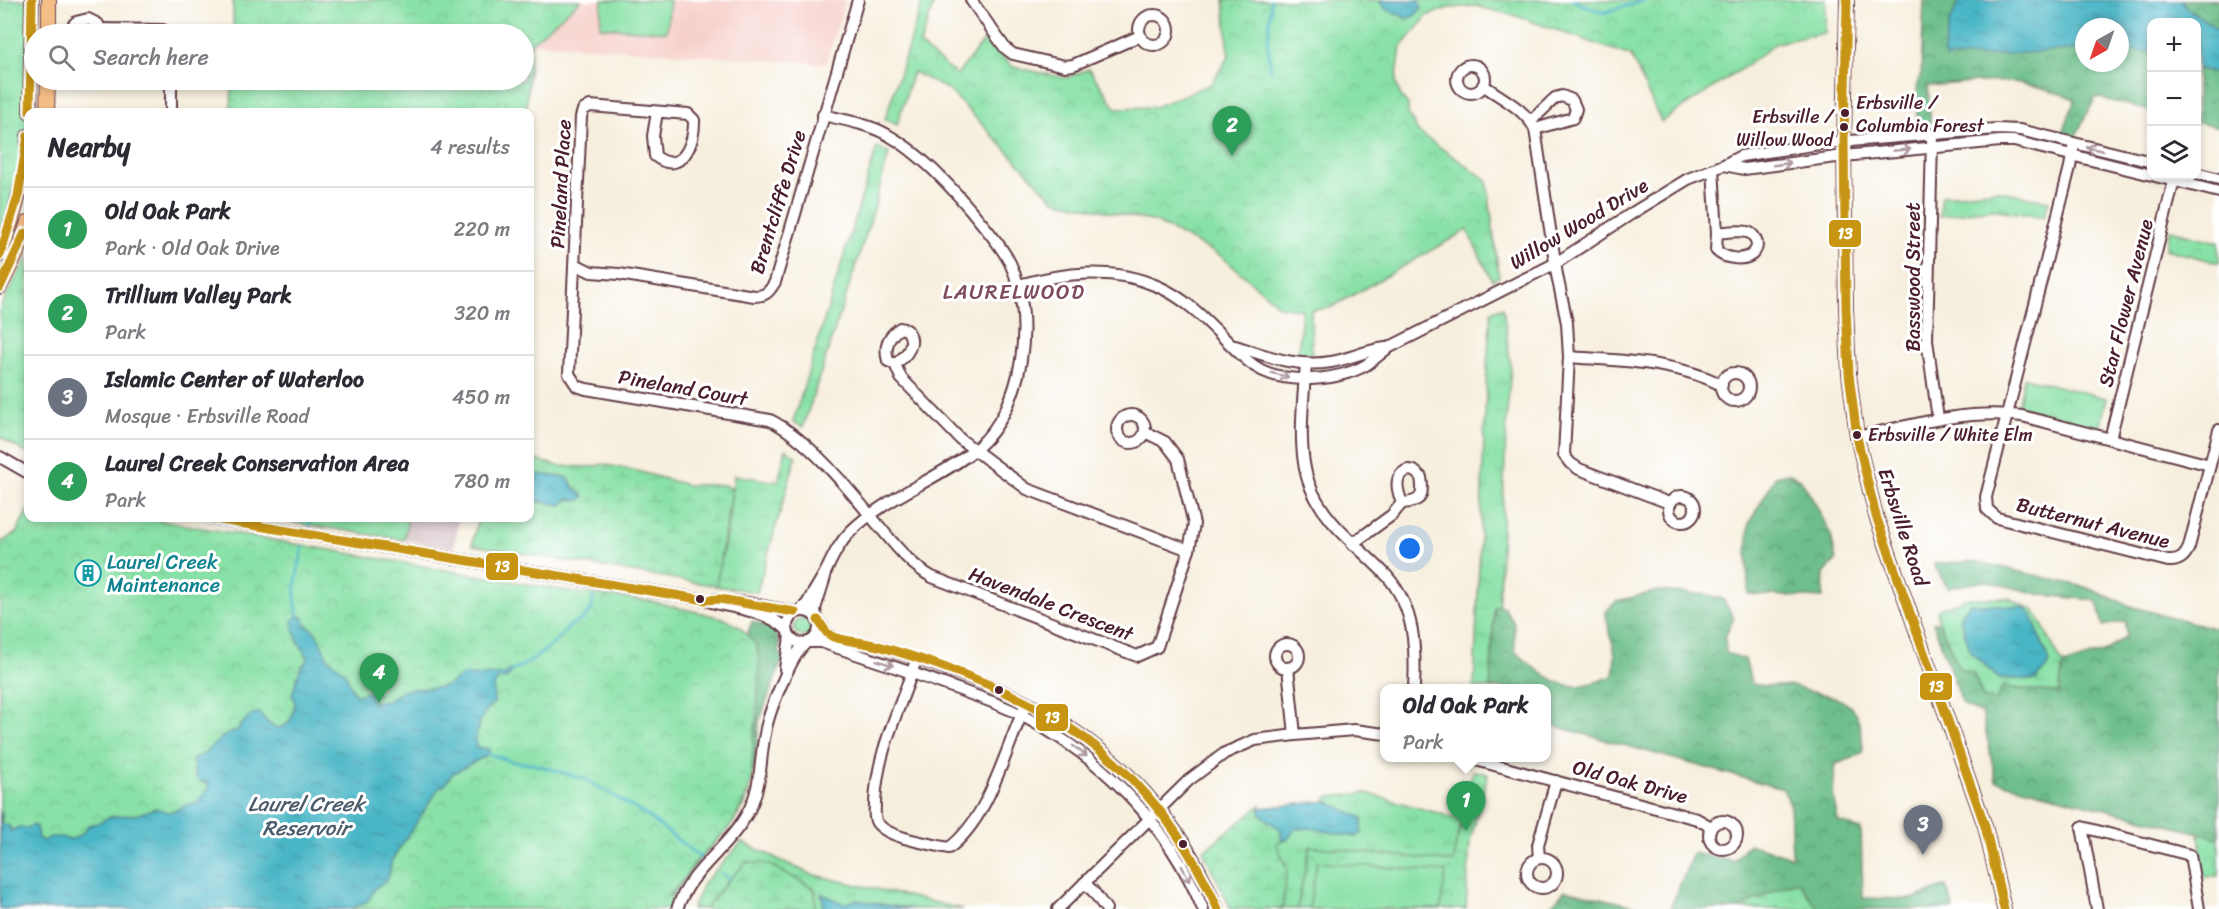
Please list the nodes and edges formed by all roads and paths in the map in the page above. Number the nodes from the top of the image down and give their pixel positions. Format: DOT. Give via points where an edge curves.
graph roads {
  1 [pos="32,0"];
  2 [pos="49,0"];
  3 [pos="858,0"];
  4 [pos="971,0"];
  5 [pos="1847,0"];
  6 [pos="32,24"];
  7 [pos="48,24"];
  8 [pos="75,24"];
  9 [pos="96,24"];
  10 [pos="1140,36"];
  11 [pos="1484,85"];
  12 [pos="30,90"];
  13 [pos="48,90"];
  14 [pos="171,90"];
  15 [pos="30,108"];
  16 [pos="47,108"];
  17 [pos="171,108"];
  18 [pos="657,112"];
  19 [pos="823,115"];
  20 [pos="1932,135"];
  21 [pos="1932,147"];
  22 [pos="1844,149"];
  23 [pos="2073,150"];
  24 [pos="2147,161"];
  25 [pos="1713,169"];
  26 [pos="24,172"];
  27 [pos="2147,173"];
  28 [pos="2201,174"];
  29 [pos="2219,179"];
  30 [pos="2175,180"];
  31 [pos="2181,180"];
  32 [pos="2219,192"];
  33 [pos="1717,233"];
  34 [pos="24,235"];
  35 [pos="0,255"];
  36 [pos="1556,263"];
  37 [pos="575,264"];
  38 [pos="1018,285"];
  39 [pos="0,286"];
  40 [pos="1232,345"];
  41 [pos="1388,348"];
  42 [pos="1569,357"];
  43 [pos="895,364"];
  44 [pos="1306,365"];
  45 [pos="1305,379"];
  46 [pos="1722,385"];
  47 [pos="2007,415"];
  48 [pos="1938,419"];
  49 [pos="2219,430"];
  50 [pos="1145,432"];
  51 [pos="1857,437"];
  52 [pos="2110,439"];
  53 [pos="975,449"];
  54 [pos="0,457"];
  55 [pos="2210,465"];
  56 [pos="24,471"];
  57 [pos="1402,503"];
  58 [pos="1669,503"];
  59 [pos="870,515"];
  60 [pos="233,522"];
  61 [pos="1352,543"];
  62 [pos="1189,550"];
  63 [pos="826,571"];
  64 [pos="705,600"];
  65 [pos="797,611"];
  66 [pos="817,618"];
  67 [pos="788,633"];
  68 [pos="807,642"];
  69 [pos="917,659"];
  70 [pos="1288,668"];
  71 [pos="912,672"];
  72 [pos="1414,684"];
  73 [pos="781,685"];
  74 [pos="1026,704"];
  75 [pos="1021,715"];
  76 [pos="1380,733"];
  77 [pos="1295,735"];
  78 [pos="1483,762"];
  79 [pos="1556,781"];
  80 [pos="1160,808"];
  81 [pos="1149,818"];
  82 [pos="1711,827"];
  83 [pos="1539,858"];
  84 [pos="1084,883"];
  85 [pos="677,909"];
  86 [pos="1058,909"];
  87 [pos="1106,909"];
  88 [pos="1203,909"];
  89 [pos="1218,909"];
  90 [pos="2004,909"];
  91 [pos="2097,909"];
  92 [pos="2199,909"];
  1 -- 6 [label="main road"];
  2 -- 7 [label="main road"];
  3 -- 19 [label="street, Brentcliffe Drive"];
  4 -- 10 [label="street" via="1012,54 1065,66"];
  5 -- 22 [label="main road, Erbsville Road"];
  8 -- 9 [label="street" via="81,19"];
  11 -- 36 [label="street" via="1523,112 1533,125"];
  12 -- 15 [label="main road"];
  13 -- 16 [label="main road"];
  14 -- 17 [label="street"];
  18 -- 18 [label="street, Pineland Place" via="655,156 670,163 680,161 685,156 694,120 688,114"];
  18 -- 37 [label="street, Pineland Place" via="590,106 583,110"];
  19 -- 37 [label="street, Brentcliffe Drive" via="770,292 763,296 591,272"];
  19 -- 38 [label="street" via="869,127 912,149 999,244"];
  20 -- 21 [label="street, Basswood Street"];
  20 -- 22 [label="street"];
  20 -- 23 [label="street" via="2020,130"];
  22 -- 21 [label="street, one-way"];
  21 -- 23 [label="street" via="2014,141"];
  21 -- 48 [label="street, Basswood Street" via="1928,340"];
  22 -- 25 [label="street, Willow Wood Drive" via="1744,169 1724,165"];
  22 -- 51 [label="main road, Erbsville Road" via="1847,342"];
  24 -- 23 [label="street, one-way"];
  23 -- 27 [label="street"];
  23 -- 47 [label="street, Butternut Avenue"];
  25 -- 33 [label="street"];
  25 -- 36 [label="street, Willow Wood Drive" via="1688,179"];
  26 -- 35 [label="main road"];
  28 -- 29 [label="street"];
  30 -- 52 [label="street, Star Flower Avenue"];
  31 -- 32 [label="street"];
  34 -- 39 [label="main road"];
  36 -- 41 [label="street, Willow Wood Drive"];
  36 -- 42 [label="street"];
  37 -- 59 [label="street, Pineland Court" via="569,374 577,386 770,420 803,442"];
  38 -- 40 [label="street, Willow Wood Drive" via="1050,276 1084,273 1130,277 1177,296"];
  38 -- 53 [label="street" via="1024,314 1023,350 1016,384 1002,415 986,440"];
  40 -- 44 [label="street, Willow Wood Drive"];
  40 -- 45 [label="street, Willow Wood Drive, one-way" via="1249,363 1273,374"];
  41 -- 44 [label="street, Willow Wood Drive"];
  41 -- 45 [label="street, Willow Wood Drive" via="1366,365 1344,374"];
  42 -- 46 [label="street" via="1662,366"];
  42 -- 58 [label="street" via="1564,455 1579,469"];
  43 -- 53 [label="street" via="902,378 960,439"];
  44 -- 45 [label="street"];
  45 -- 61 [label="street" via="1302,460 1308,483 1332,524"];
  47 -- 48 [label="street"];
  47 -- 52 [label="street"];
  47 -- 55 [label="street, Butternut Avenue" via="1986,497 1988,509 1998,518 2168,561 2183,558 2189,547"];
  48 -- 51 [label="street"];
  49 -- 55 [label="street, Butternut Avenue"];
  50 -- 62 [label="street, Havendale Crescent" via="1165,442 1178,459 1194,524"];
  51 -- 90 [label="main road, Erbsville Road" via="1876,516 1985,826"];
  52 -- 55 [label="street"];
  53 -- 59 [label="street"];
  53 -- 62 [label="street" via="1027,489"];
  54 -- 56 [label="street"];
  57 -- 61 [label="street" via="1392,515"];
  59 -- 62 [label="street, Havendale Crescent" via="909,561 932,577 1137,656 1157,647"];
  59 -- 63 [label="street" via="841,541"];
  60 -- 64 [label="street"];
  61 -- 72 [label="street" via="1388,578 1403,603 1414,634"];
  63 -- 65 [label="street" via="807,604"];
  63 -- 66 [label="street" via="815,609"];
  64 -- 65 [label="street"];
  64 -- 67 [label="street" via="765,616 777,621"];
  65 -- 66 [label="street" via="808,611"];
  65 -- 67 [label="street" via="788,619"];
  66 -- 68 [label="street" via="819,631"];
  66 -- 69 [label="street" via="833,637"];
  67 -- 68 [label="street" via="797,642"];
  67 -- 73 [label="street"];
  68 -- 71 [label="street, one-way" via="821,642"];
  68 -- 73 [label="street"];
  69 -- 71 [label="street"];
  69 -- 74 [label="street"];
  70 -- 77 [label="street"];
  71 -- 75 [label="street"];
  71 -- 75 [label="street" via="884,744 876,786 875,819 888,832 949,848 963,838 996,781"];
  73 -- 85 [label="street" via="765,733 759,784 749,812 735,833 695,875"];
  74 -- 75 [label="street"];
  74 -- 80 [label="street" via="1067,726 1104,753"];
  75 -- 81 [label="street, one-way" via="1100,767"];
  76 -- 77 [label="street" via="1354,730"];
  77 -- 80 [label="street" via="1256,740 1225,753"];
  78 -- 79 [label="street, Old Oak Drive"];
  79 -- 82 [label="street, Old Oak Drive" via="1697,819"];
  79 -- 83 [label="street" via="1538,845"];
  80 -- 81 [label="street"];
  80 -- 89 [label="street" via="1197,864"];
  81 -- 84 [label="street"];
  81 -- 88 [label="street, one-way" via="1184,869"];
  84 -- 86 [label="street"];
  84 -- 87 [label="street"];
  91 -- 92 [label="street" via="2082,827 2190,855"];
}
